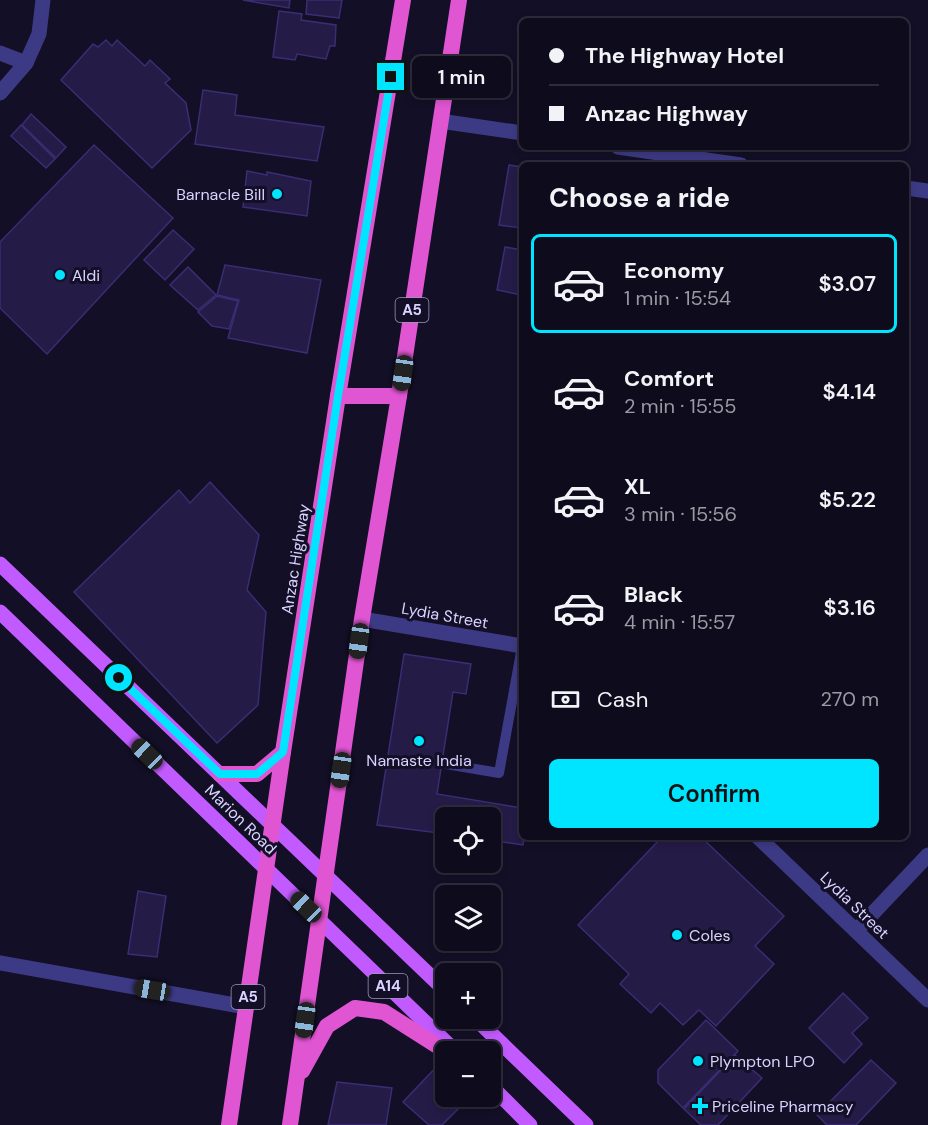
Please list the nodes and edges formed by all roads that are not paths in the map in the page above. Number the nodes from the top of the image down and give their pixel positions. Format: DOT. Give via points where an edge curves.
graph roads {
  1 [pos="43,0"];
  2 [pos="404,0"];
  3 [pos="459,0"];
  4 [pos="0,53"];
  5 [pos="26,63"];
  6 [pos="0,93"];
  7 [pos="440,121"];
  8 [pos="519,133"];
  9 [pos="638,150"];
  10 [pos="720,162"];
  11 [pos="909,188"];
  12 [pos="928,191"];
  13 [pos="338,396"];
  14 [pos="399,396"];
  15 [pos="0,564"];
  16 [pos="0,612"];
  17 [pos="362,619"];
  18 [pos="519,646"];
  19 [pos="519,663"];
  20 [pos="283,752"];
  21 [pos="446,764"];
  22 [pos="220,774"];
  23 [pos="273,825"];
  24 [pos="761,840"];
  25 [pos="928,855"];
  26 [pos="266,868"];
  27 [pos="326,876"];
  28 [pos="320,920"];
  29 [pos="856,930"];
  30 [pos="0,963"];
  31 [pos="435,980"];
  32 [pos="928,1000"];
  33 [pos="246,1007"];
  34 [pos="486,1029"];
  35 [pos="445,1041"];
  36 [pos="435,1044"];
  37 [pos="296,1083"];
  38 [pos="501,1096"];
  39 [pos="229,1125"];
  40 [pos="290,1125"];
  41 [pos="530,1125"];
  42 [pos="586,1125"];
  1 -- 5 [label="street" via="39,34"];
  2 -- 13 [label="highway, Anzac Highway / A5"];
  3 -- 7 [label="highway, A5"];
  4 -- 5 [label="street"];
  5 -- 6 [label="street"];
  7 -- 8 [label="street"];
  7 -- 14 [label="highway, A5"];
  9 -- 10 [label="street"];
  11 -- 12 [label="street"];
  13 -- 14 [label="highway"];
  13 -- 20 [label="highway, Anzac Highway / A5"];
  14 -- 17 [label="highway, A5"];
  15 -- 22 [label="main road, Marion Road / A14"];
  16 -- 26 [label="main road, Marion Road / A14"];
  17 -- 18 [label="street, Lydia Street"];
  17 -- 27 [label="highway, A5"];
  19 -- 21 [label="lane" via="499,773"];
  20 -- 22 [label="highway" via="257,774"];
  20 -- 23 [label="highway, Anzac Highway / A5"];
  22 -- 23 [label="main road, Marion Road / A14"];
  23 -- 26 [label="highway, Anzac Highway / A5"];
  23 -- 27 [label="main road, Marion Road / A14"];
  24 -- 29 [label="street, Lydia Street"];
  25 -- 29 [label="street"];
  26 -- 28 [label="main road, Marion Road / A14"];
  26 -- 33 [label="highway, Anzac Highway / A5"];
  27 -- 28 [label="highway, A5"];
  27 -- 31 [label="main road, Marion Road / A14"];
  28 -- 35 [label="main road, Marion Road / A14"];
  28 -- 37 [label="highway, A5"];
  29 -- 32 [label="street, Lydia Street"];
  30 -- 33 [label="street"];
  33 -- 39 [label="highway, Anzac Highway / A5"];
  34 -- 42 [label="main road"];
  36 -- 37 [label="highway" via="384,1012 355,1008 327,1026"];
  37 -- 40 [label="highway, A5"];
  38 -- 41 [label="main road"];
}
